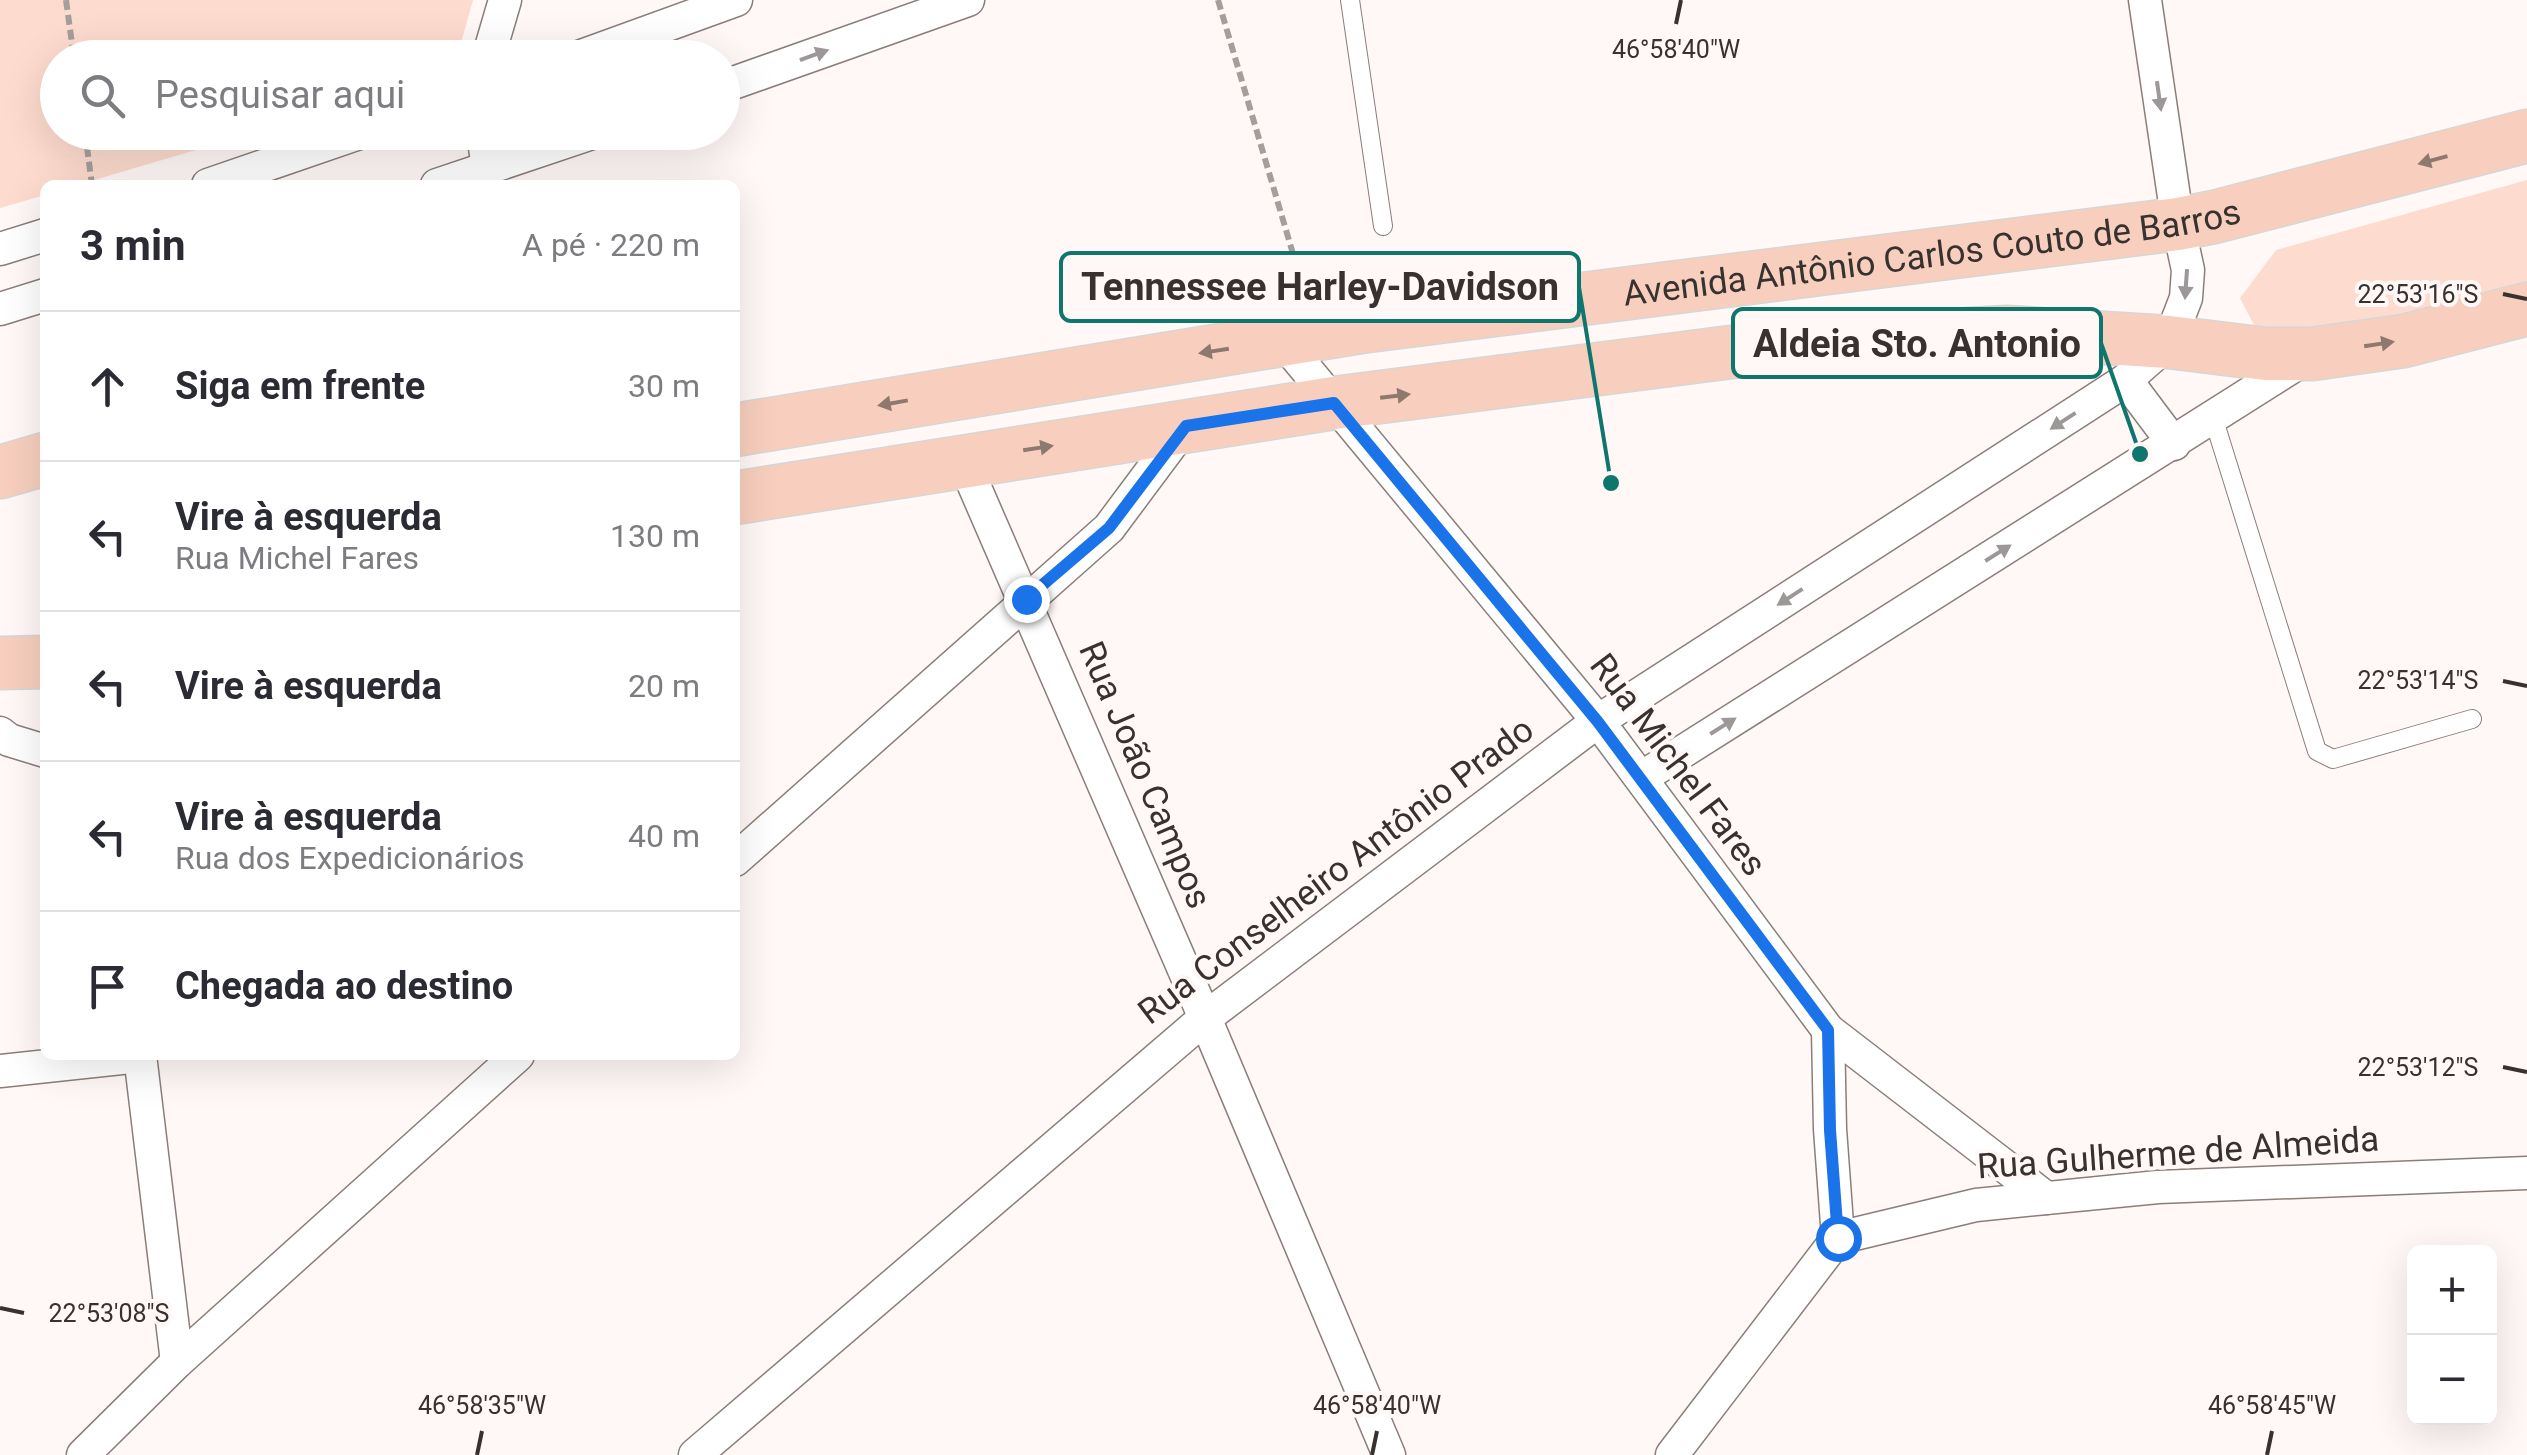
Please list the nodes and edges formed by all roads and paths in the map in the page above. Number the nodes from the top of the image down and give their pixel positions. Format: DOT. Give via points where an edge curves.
graph roads {
  1 [pos="66,0"];
  2 [pos="504,0"];
  3 [pos="736,0"];
  4 [pos="968,0"];
  5 [pos="1218,0"];
  6 [pos="1350,0"];
  7 [pos="2145,0"];
  8 [pos="72,40"];
  9 [pos="493,40"];
  10 [pos="626,40"];
  11 [pos="740,81"];
  12 [pos="2527,136"];
  13 [pos="87,150"];
  14 [pos="310,150"];
  15 [pos="485,150"];
  16 [pos="544,150"];
  17 [pos="488,170"];
  18 [pos="91,180"];
  19 [pos="223,180"];
  20 [pos="453,180"];
  21 [pos="2178,224"];
  22 [pos="1382,226"];
  23 [pos="40,237"];
  24 [pos="0,249"];
  25 [pos="40,297"];
  26 [pos="2527,308"];
  27 [pos="0,309"];
  28 [pos="1299,337"];
  29 [pos="2169,342"];
  30 [pos="2312,354"];
  31 [pos="2126,380"];
  32 [pos="1334,403"];
  33 [pos="2213,417"];
  34 [pos="1186,426"];
  35 [pos="740,429"];
  36 [pos="2174,444"];
  37 [pos="40,460"];
  38 [pos="963,460"];
  39 [pos="0,472"];
  40 [pos="740,497"];
  41 [pos="1026,599"];
  42 [pos="40,662"];
  43 [pos="0,663"];
  44 [pos="2472,719"];
  45 [pos="1598,722"];
  46 [pos="0,733"];
  47 [pos="40,750"];
  48 [pos="1641,778"];
  49 [pos="740,856"];
  50 [pos="1205,1018"];
  51 [pos="1828,1030"];
  52 [pos="103,1060"];
  53 [pos="140,1060"];
  54 [pos="512,1060"];
  55 [pos="0,1071"];
  56 [pos="2527,1173"];
  57 [pos="2046,1198"];
  58 [pos="1838,1238"];
  59 [pos="176,1362"];
  60 [pos="83,1455"];
  61 [pos="695,1455"];
  62 [pos="1390,1455"];
  63 [pos="1672,1455"];
  1 -- 8 [label="path"];
  2 -- 9 [label="street"];
  3 -- 10 [label="street"];
  11 -- 4 [label="street, one-way"];
  5 -- 28 [label="path"];
  6 -- 22 [label="lane"];
  7 -- 21 [label="street, one-way"];
  12 -- 21 [label="main road, Avenida Antônio Carlos Couto de Barros, one-way"];
  13 -- 18 [label="path"];
  14 -- 19 [label="street"];
  15 -- 17 [label="street"];
  16 -- 17 [label="street"];
  17 -- 20 [label="street"];
  21 -- 28 [label="main road, Avenida Antônio Carlos Couto de Barros"];
  21 -- 29 [label="street, one-way" via="2186,298"];
  23 -- 24 [label="street"];
  25 -- 27 [label="street"];
  30 -- 26 [label="main road, Avenida Antônio Carlos Couto de Barros, one-way" via="2404,340"];
  28 -- 32 [label="street, Rua Michel Fares"];
  28 -- 35 [label="main road, Avenida Antônio Carlos Couto de Barros, one-way"];
  29 -- 30 [label="main road, Avenida Antônio Carlos Couto de Barros"];
  29 -- 31 [label="street, Rua Conselheiro Antônio Prado"];
  32 -- 29 [label="main road, Avenida Antônio Carlos Couto de Barros, one-way" via="1802,344 2007,332"];
  30 -- 33 [label="street"];
  31 -- 36 [label="street"];
  31 -- 45 [label="street, Rua Conselheiro Antônio Prado, one-way"];
  32 -- 34 [label="main road, Avenida Antônio Carlos Couto de Barros"];
  32 -- 45 [label="street, Rua Michel Fares"];
  33 -- 36 [label="street"];
  33 -- 44 [label="lane" via="2317,751 2333,760"];
  38 -- 34 [label="main road, Avenida Antônio Carlos Couto de Barros, one-way"];
  34 -- 41 [label="street" via="1109,528"];
  48 -- 36 [label="street, one-way"];
  37 -- 39 [label="main road"];
  38 -- 40 [label="main road, Avenida Antônio Carlos Couto de Barros"];
  38 -- 41 [label="street, Rua João Campos"];
  41 -- 49 [label="street"];
  41 -- 50 [label="street, Rua João Campos"];
  42 -- 43 [label="main road"];
  45 -- 48 [label="street, Rua Michel Fares"];
  45 -- 50 [label="street, Rua Conselheiro Antônio Prado"];
  46 -- 47 [label="street"];
  48 -- 51 [label="street, Rua Michel Fares"];
  50 -- 61 [label="street, Rua Conselheiro Antônio Prado"];
  50 -- 62 [label="street, Rua João Campos"];
  51 -- 57 [label="street, Rua Michel Fares"];
  51 -- 58 [label="street"];
  52 -- 55 [label="street"];
  53 -- 59 [label="street"];
  54 -- 59 [label="street"];
  56 -- 57 [label="street, Rua Gulherme de Almeida" via="2158,1187"];
  57 -- 58 [label="street, Rua Gulherme de Almeida" via="1976,1205"];
  58 -- 63 [label="street"];
  59 -- 60 [label="street"];
}
